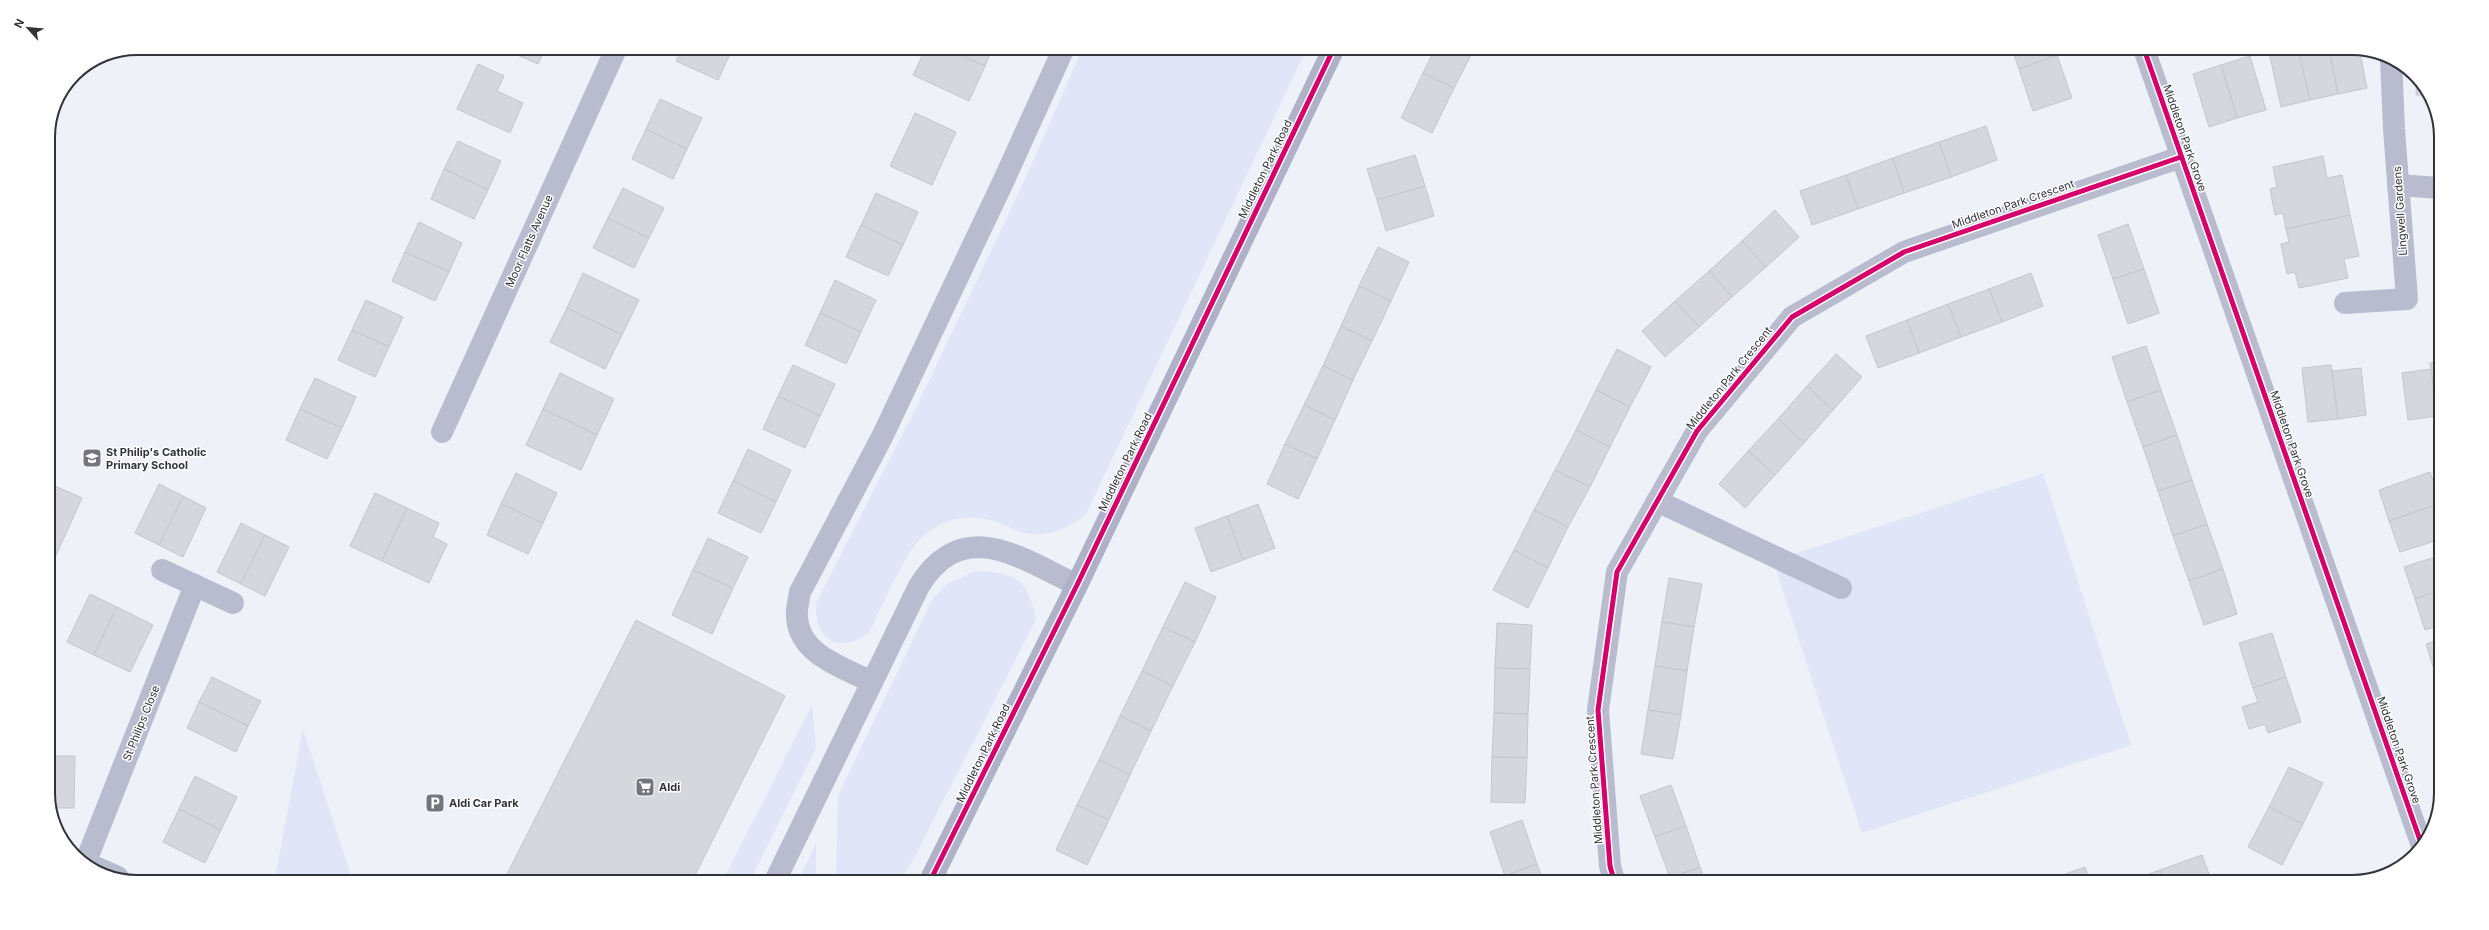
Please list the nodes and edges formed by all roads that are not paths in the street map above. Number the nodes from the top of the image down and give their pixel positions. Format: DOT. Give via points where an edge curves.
graph roads {
  1 [pos="613,55"];
  2 [pos="1061,55"];
  3 [pos="1331,55"];
  4 [pos="2146,55"];
  5 [pos="2391,65"];
  6 [pos="2181,157"];
  7 [pos="2398,185"];
  8 [pos="2434,188"];
  9 [pos="2345,303"];
  10 [pos="442,432"];
  11 [pos="1657,502"];
  12 [pos="162,570"];
  13 [pos="195,585"];
  14 [pos="1077,585"];
  15 [pos="1841,588"];
  16 [pos="233,603"];
  17 [pos="872,682"];
  18 [pos="2420,839"];
  19 [pos="87,858"];
  20 [pos="778,875"];
  21 [pos="933,875"];
  22 [pos="1613,875"];
  1 -- 10 [label="street, Moor Flatts Avenue"];
  2 -- 17 [label="street" via="882,437 800,592 797,617 802,637 819,656"];
  3 -- 14 [label="street, Middleton Park Road"];
  4 -- 6 [label="street, Middleton Park Grove"];
  5 -- 7 [label="street, Lingwell Gardens"];
  6 -- 11 [label="street, Middleton Park Crescent" via="1904,252 1792,316 1697,431"];
  6 -- 18 [label="street, Middleton Park Grove"];
  7 -- 8 [label="street"];
  7 -- 9 [label="street, Lingwell Gardens" via="2407,299"];
  11 -- 15 [label="street"];
  11 -- 22 [label="street, Middleton Park Crescent" via="1617,572 1598,710"];
  12 -- 13 [label="street"];
  13 -- 16 [label="street"];
  13 -- 19 [label="street, St Philips Close"];
  14 -- 17 [label="street" via="1004,550 984,546 964,548 946,556 930,569 919,586"];
  14 -- 21 [label="street, Middleton Park Road"];
  17 -- 20 [label="street"];
}
